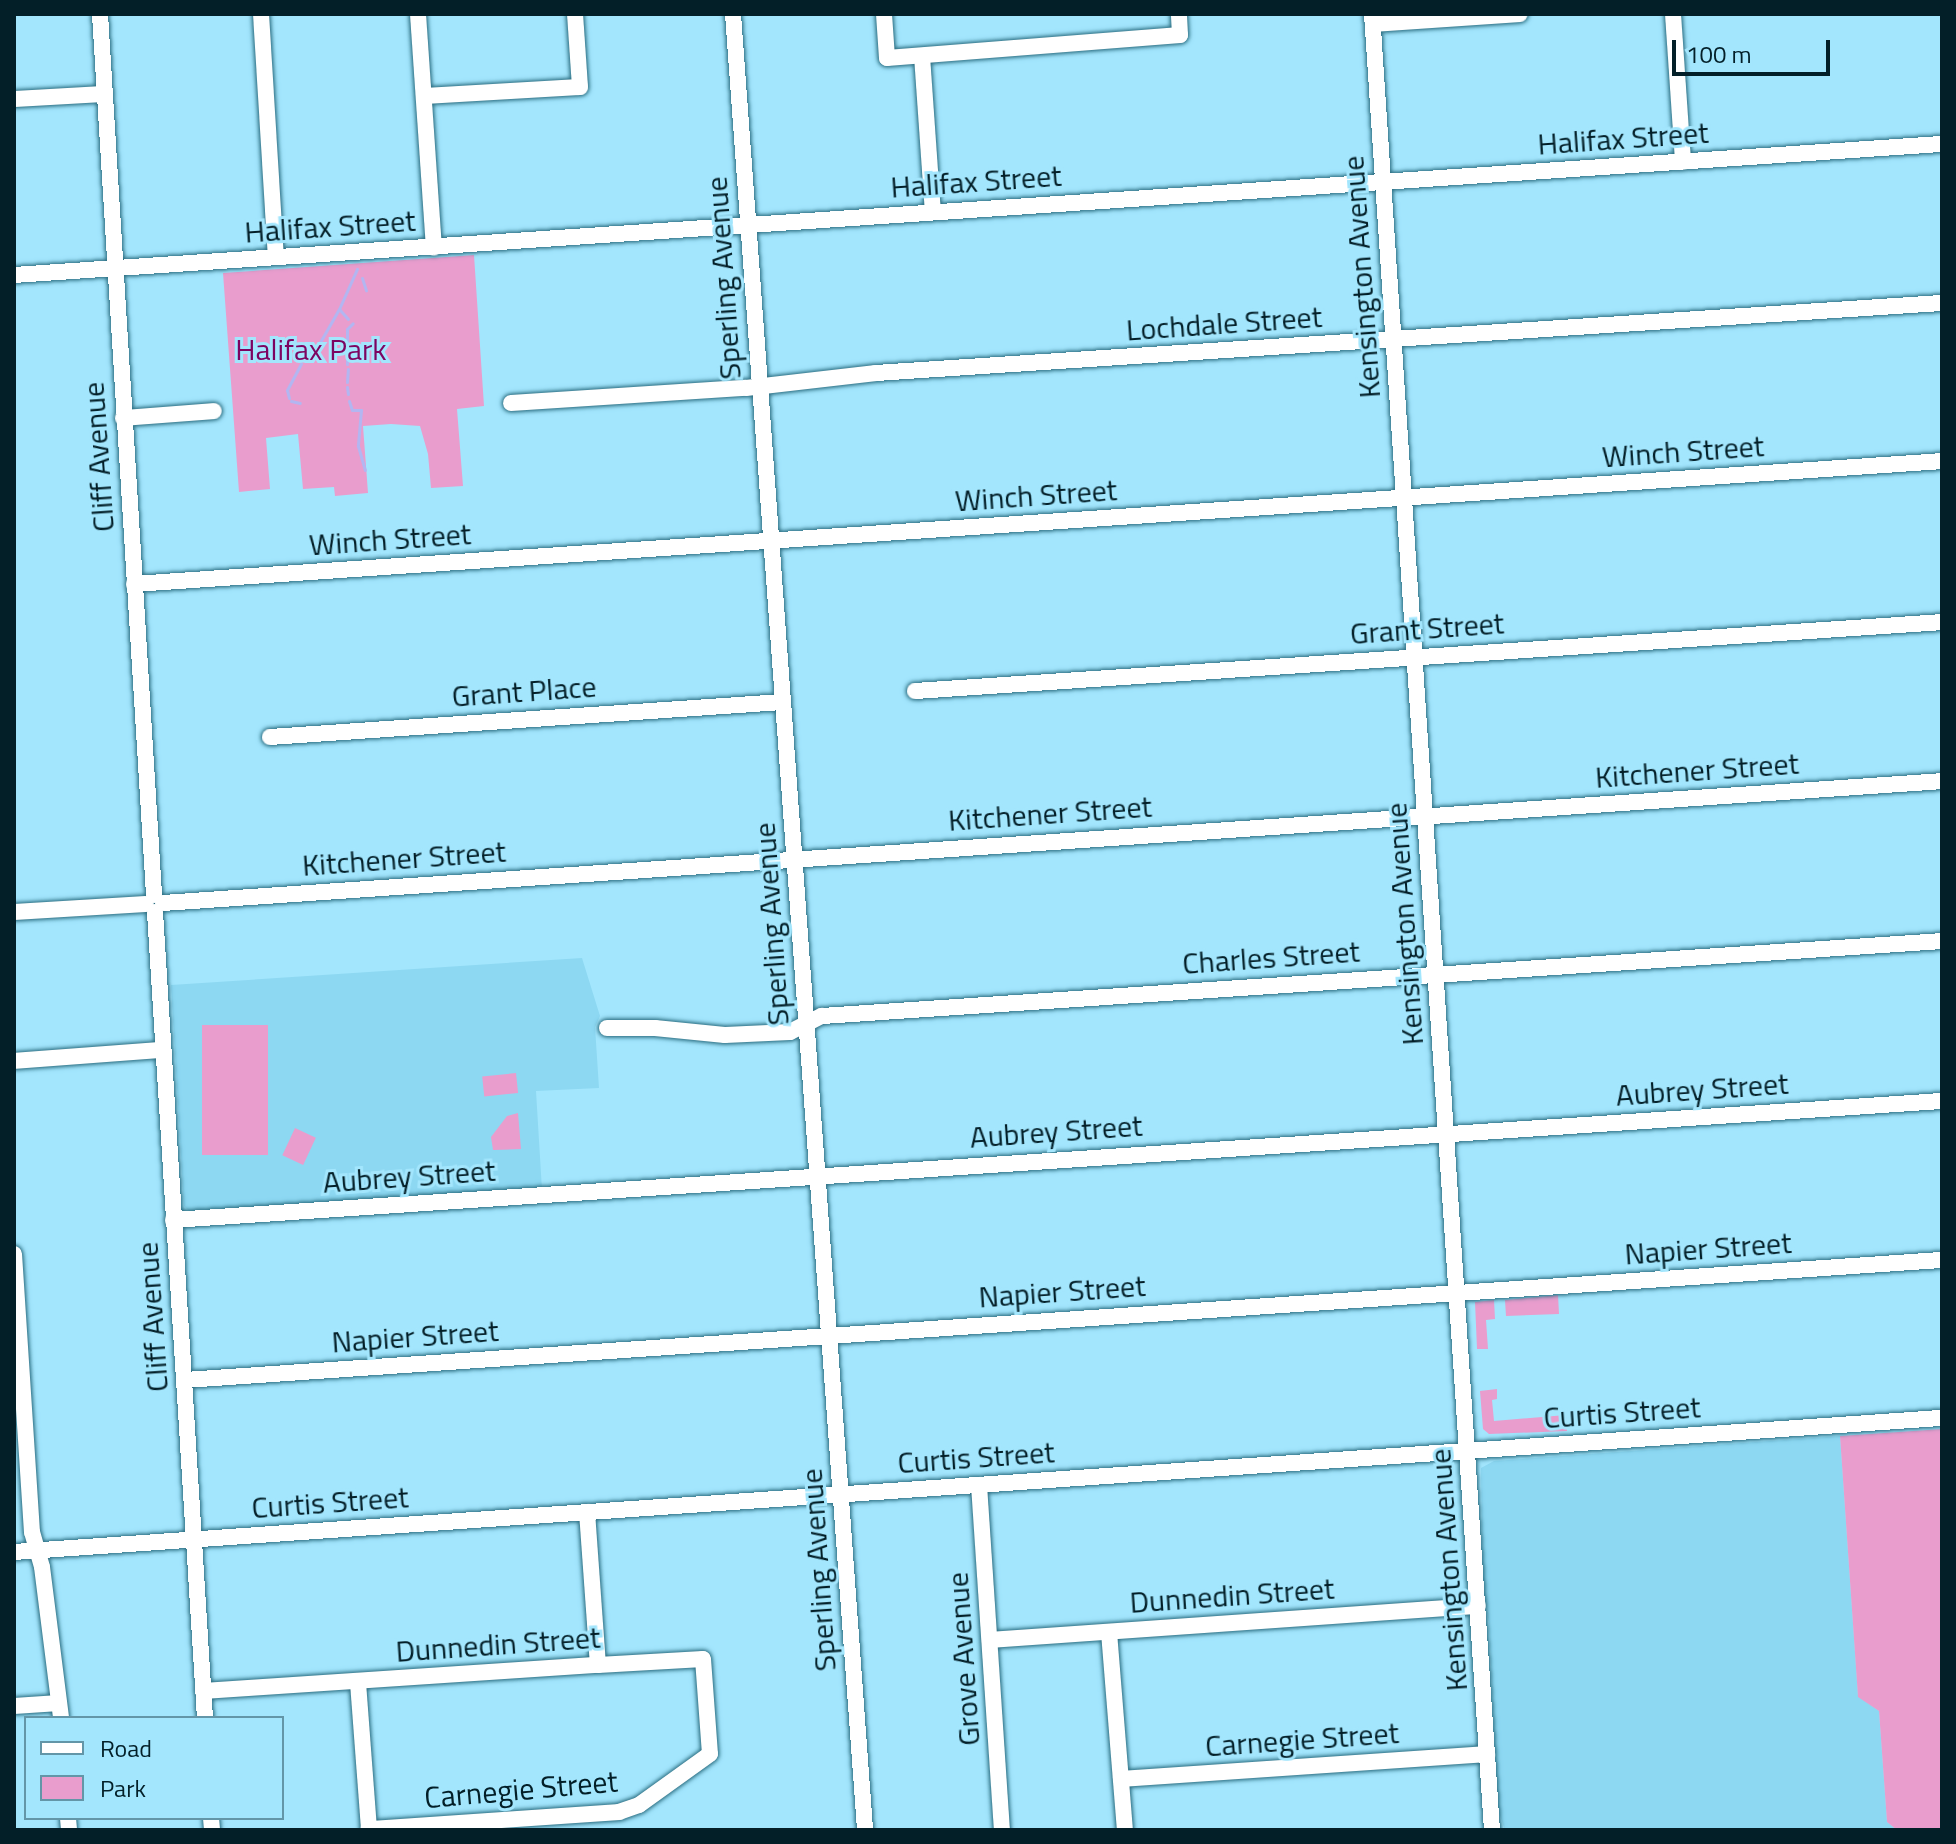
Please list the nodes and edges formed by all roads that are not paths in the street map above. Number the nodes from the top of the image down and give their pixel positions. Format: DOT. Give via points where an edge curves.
graph roads {
  1 [pos="100,14"];
  2 [pos="261,14"];
  3 [pos="418,14"];
  4 [pos="575,14"];
  5 [pos="733,14"];
  6 [pos="884,14"];
  7 [pos="1179,14"];
  8 [pos="1520,14"];
  9 [pos="1673,14"];
  10 [pos="1372,19"];
  11 [pos="922,56"];
  12 [pos="104,94"];
  13 [pos="424,96"];
  14 [pos="14,99"];
  15 [pos="1942,144"];
  16 [pos="1683,162"];
  17 [pos="1383,182"];
  18 [pos="933,212"];
  19 [pos="747,225"];
  20 [pos="434,247"];
  21 [pos="276,257"];
  22 [pos="115,268"];
  23 [pos="14,275"];
  24 [pos="1942,303"];
  25 [pos="1394,340"];
  26 [pos="759,386"];
  27 [pos="511,403"];
  28 [pos="214,411"];
  29 [pos="123,418"];
  30 [pos="1942,461"];
  31 [pos="1403,498"];
  32 [pos="771,541"];
  33 [pos="134,584"];
  34 [pos="1942,622"];
  35 [pos="1414,657"];
  36 [pos="915,691"];
  37 [pos="782,702"];
  38 [pos="270,737"];
  39 [pos="1942,781"];
  40 [pos="1425,816"];
  41 [pos="795,860"];
  42 [pos="155,903"];
  43 [pos="14,912"];
  44 [pos="1942,941"];
  45 [pos="1437,974"];
  46 [pos="806,1024"];
  47 [pos="607,1028"];
  48 [pos="162,1050"];
  49 [pos="14,1061"];
  50 [pos="1942,1101"];
  51 [pos="1447,1134"];
  52 [pos="816,1176"];
  53 [pos="173,1220"];
  54 [pos="14,1254"];
  55 [pos="1942,1260"];
  56 [pos="1458,1293"];
  57 [pos="829,1336"];
  58 [pos="185,1380"];
  59 [pos="1942,1418"];
  60 [pos="1468,1451"];
  61 [pos="979,1485"];
  62 [pos="841,1494"];
  63 [pos="587,1512"];
  64 [pos="195,1540"];
  65 [pos="37,1551"];
  66 [pos="14,1552"];
  67 [pos="1478,1606"];
  68 [pos="1109,1632"];
  69 [pos="990,1640"];
  70 [pos="598,1665"];
  71 [pos="358,1681"];
  72 [pos="203,1691"];
  73 [pos="14,1706"];
  74 [pos="60,1711"];
  75 [pos="205,1716"];
  76 [pos="710,1754"];
  77 [pos="1487,1754"];
  78 [pos="1121,1779"];
  79 [pos="595,1822"];
  80 [pos="369,1829"];
  81 [pos="865,1830"];
  82 [pos="1002,1830"];
  83 [pos="1125,1830"];
  84 [pos="1492,1830"];
  1 -- 12 [label="street, Cliff Avenue"];
  2 -- 21 [label="street"];
  3 -- 13 [label="street"];
  4 -- 13 [label="street" via="580,87"];
  5 -- 19 [label="street, Sperling Avenue"];
  6 -- 11 [label="street" via="887,58"];
  7 -- 11 [label="street" via="1180,35"];
  8 -- 10 [label="street"];
  9 -- 16 [label="street"];
  10 -- 17 [label="street, Kensington Avenue"];
  11 -- 18 [label="street"];
  12 -- 14 [label="street"];
  12 -- 22 [label="street, Cliff Avenue"];
  13 -- 20 [label="street"];
  15 -- 16 [label="street, Halifax Street"];
  16 -- 17 [label="street, Halifax Street"];
  17 -- 18 [label="street, Halifax Street"];
  17 -- 25 [label="street, Kensington Avenue"];
  18 -- 19 [label="street, Halifax Street"];
  19 -- 20 [label="street, Halifax Street"];
  19 -- 26 [label="street, Sperling Avenue"];
  20 -- 21 [label="street, Halifax Street"];
  21 -- 22 [label="street, Halifax Street"];
  22 -- 23 [label="street, Halifax Street"];
  22 -- 29 [label="street, Cliff Avenue"];
  24 -- 25 [label="street, Lochdale Street"];
  25 -- 26 [label="street, Lochdale Street" via="846,375"];
  25 -- 31 [label="street, Kensington Avenue"];
  26 -- 27 [label="street, Lochdale Street"];
  26 -- 32 [label="street, Sperling Avenue"];
  28 -- 29 [label="street"];
  29 -- 33 [label="street, Cliff Avenue"];
  30 -- 31 [label="street, Winch Street"];
  31 -- 32 [label="street, Winch Street"];
  31 -- 35 [label="street, Kensington Avenue"];
  32 -- 33 [label="street, Winch Street"];
  32 -- 37 [label="street, Sperling Avenue"];
  33 -- 42 [label="street, Cliff Avenue"];
  34 -- 35 [label="street, Grant Street"];
  35 -- 36 [label="street, Grant Street"];
  35 -- 40 [label="street, Kensington Avenue"];
  37 -- 38 [label="street, Grant Place"];
  37 -- 41 [label="street, Sperling Avenue"];
  39 -- 40 [label="street, Kitchener Street"];
  40 -- 41 [label="street, Kitchener Street"];
  40 -- 45 [label="street, Kensington Avenue"];
  41 -- 42 [label="street, Kitchener Street"];
  41 -- 46 [label="street, Sperling Avenue"];
  42 -- 43 [label="street, Kitchener Street"];
  42 -- 48 [label="street, Cliff Avenue"];
  44 -- 45 [label="street, Charles Street"];
  45 -- 46 [label="street, Charles Street" via="822,1016"];
  45 -- 51 [label="street, Kensington Avenue"];
  46 -- 47 [label="street, Charles Street" via="790,1032 744,1034"];
  46 -- 52 [label="street, Sperling Avenue"];
  48 -- 49 [label="street"];
  48 -- 53 [label="street, Cliff Avenue"];
  50 -- 51 [label="street, Aubrey Street"];
  51 -- 52 [label="street, Aubrey Street"];
  51 -- 56 [label="street, Kensington Avenue"];
  52 -- 53 [label="street, Aubrey Street"];
  52 -- 57 [label="street, Sperling Avenue"];
  53 -- 58 [label="street, Cliff Avenue"];
  54 -- 65 [label="street"];
  55 -- 56 [label="street, Napier Street"];
  56 -- 57 [label="street, Napier Street"];
  56 -- 60 [label="street, Kensington Avenue"];
  57 -- 58 [label="street, Napier Street"];
  57 -- 62 [label="street, Sperling Avenue"];
  58 -- 64 [label="street, Cliff Avenue"];
  59 -- 60 [label="street, Curtis Street"];
  60 -- 61 [label="street, Curtis Street"];
  60 -- 67 [label="street, Kensington Avenue"];
  61 -- 62 [label="street, Curtis Street"];
  61 -- 69 [label="street, Grove Avenue"];
  62 -- 63 [label="street, Curtis Street"];
  62 -- 81 [label="street, Sperling Avenue"];
  63 -- 64 [label="street, Curtis Street"];
  63 -- 70 [label="street"];
  64 -- 65 [label="street, Curtis Street"];
  64 -- 72 [label="street, Cliff Avenue"];
  65 -- 66 [label="street, Curtis Street"];
  65 -- 74 [label="street"];
  67 -- 68 [label="street, Dunnedin Street"];
  67 -- 77 [label="street, Kensington Avenue"];
  68 -- 69 [label="street, Dunnedin Street"];
  68 -- 78 [label="street"];
  69 -- 82 [label="street, Grove Avenue"];
  70 -- 71 [label="street, Dunnedin Street"];
  70 -- 76 [label="street, Dunnedin Street" via="703,1659"];
  71 -- 72 [label="street, Dunnedin Street"];
  71 -- 80 [label="street"];
  72 -- 75 [label="street, Cliff Avenue"];
  73 -- 74 [label="street"];
  76 -- 79 [label="street, Carnegie Street" via="639,1805"];
  77 -- 78 [label="street, Carnegie Street"];
  77 -- 84 [label="street, Kensington Avenue"];
  78 -- 83 [label="street"];
  79 -- 80 [label="street, Carnegie Street"];
}
